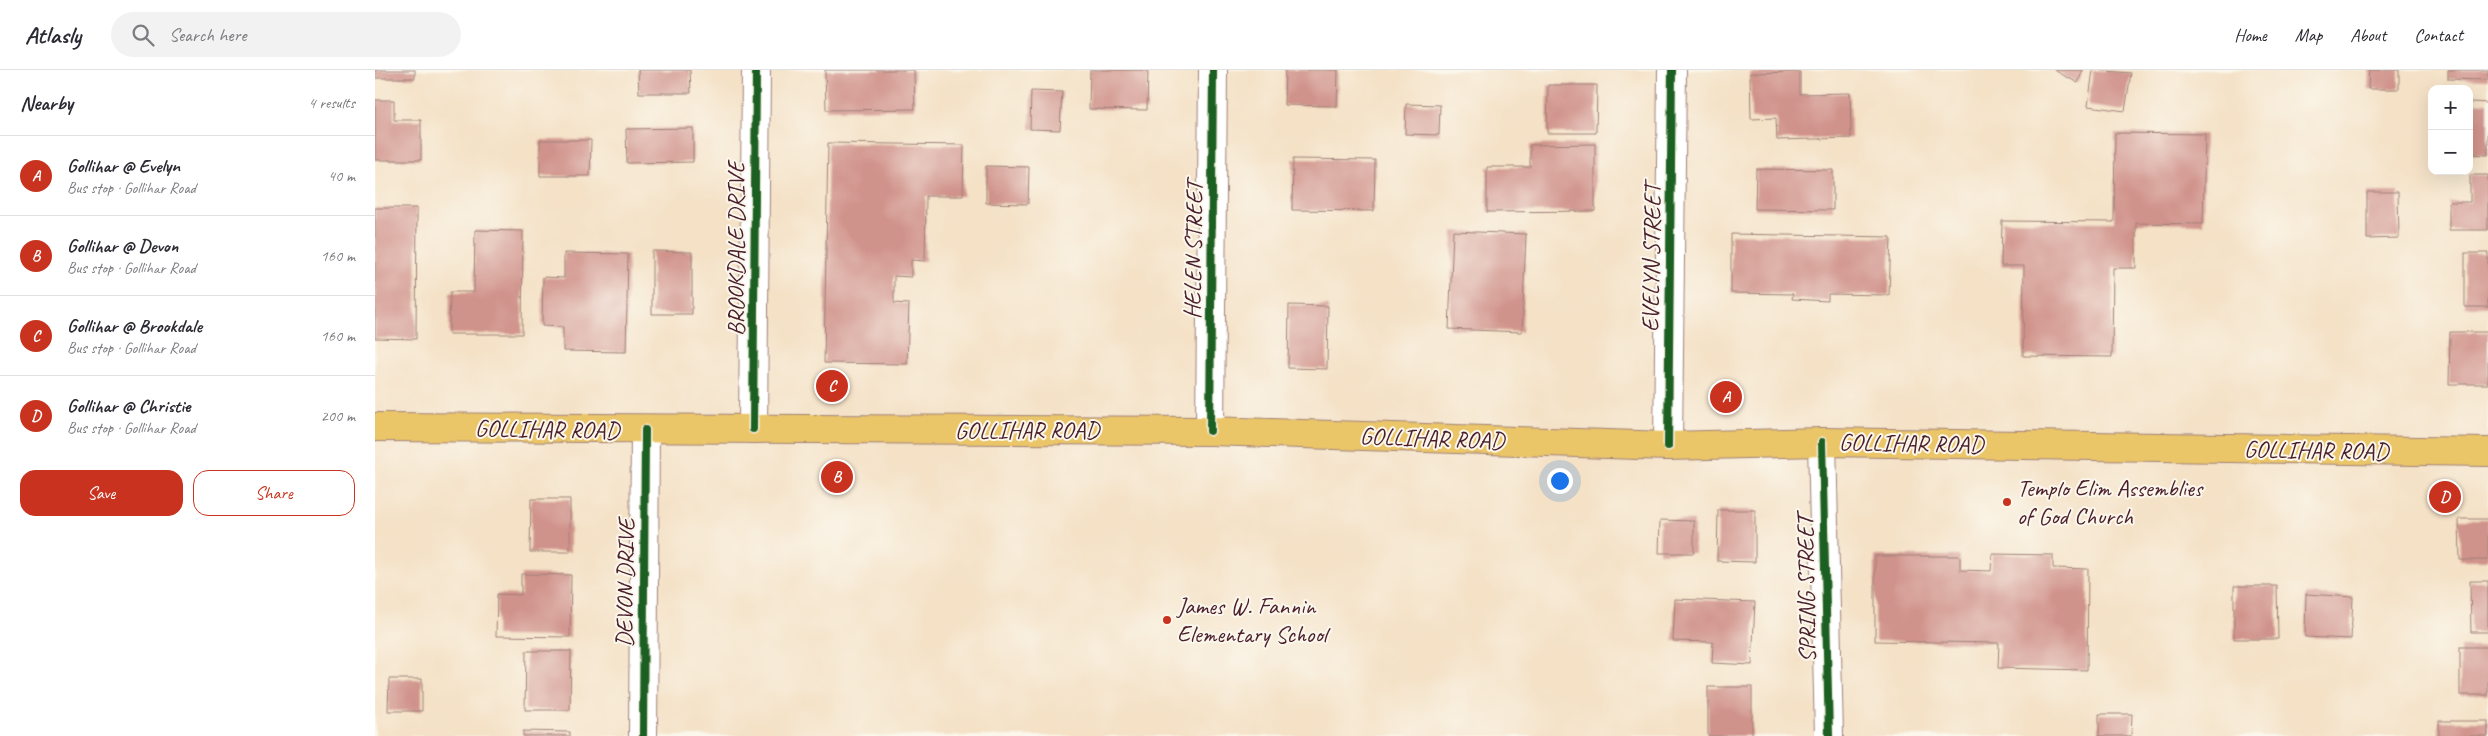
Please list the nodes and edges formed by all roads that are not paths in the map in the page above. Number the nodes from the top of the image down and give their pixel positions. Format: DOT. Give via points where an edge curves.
graph roads {
  1 [pos="756,70"];
  2 [pos="1213,70"];
  3 [pos="1672,70"];
  4 [pos="375,427"];
  5 [pos="753,428"];
  6 [pos="645,430"];
  7 [pos="1210,431"];
  8 [pos="1822,442"];
  9 [pos="1668,446"];
  10 [pos="2488,452"];
  11 [pos="643,736"];
  12 [pos="1829,736"];
  1 -- 5 [label="street, BROOKDALE DRIVE"];
  2 -- 7 [label="street, HELEN STREET"];
  3 -- 9 [label="street, EVELYN STREET"];
  4 -- 6 [label="main road, GOLLIHAR ROAD"];
  5 -- 6 [label="main road, GOLLIHAR ROAD"];
  5 -- 7 [label="main road, GOLLIHAR ROAD"];
  6 -- 11 [label="street, DEVON DRIVE"];
  7 -- 9 [label="main road, GOLLIHAR ROAD"];
  8 -- 9 [label="main road, GOLLIHAR ROAD"];
  8 -- 10 [label="main road, GOLLIHAR ROAD"];
  8 -- 12 [label="street, SPRING STREET"];
}
